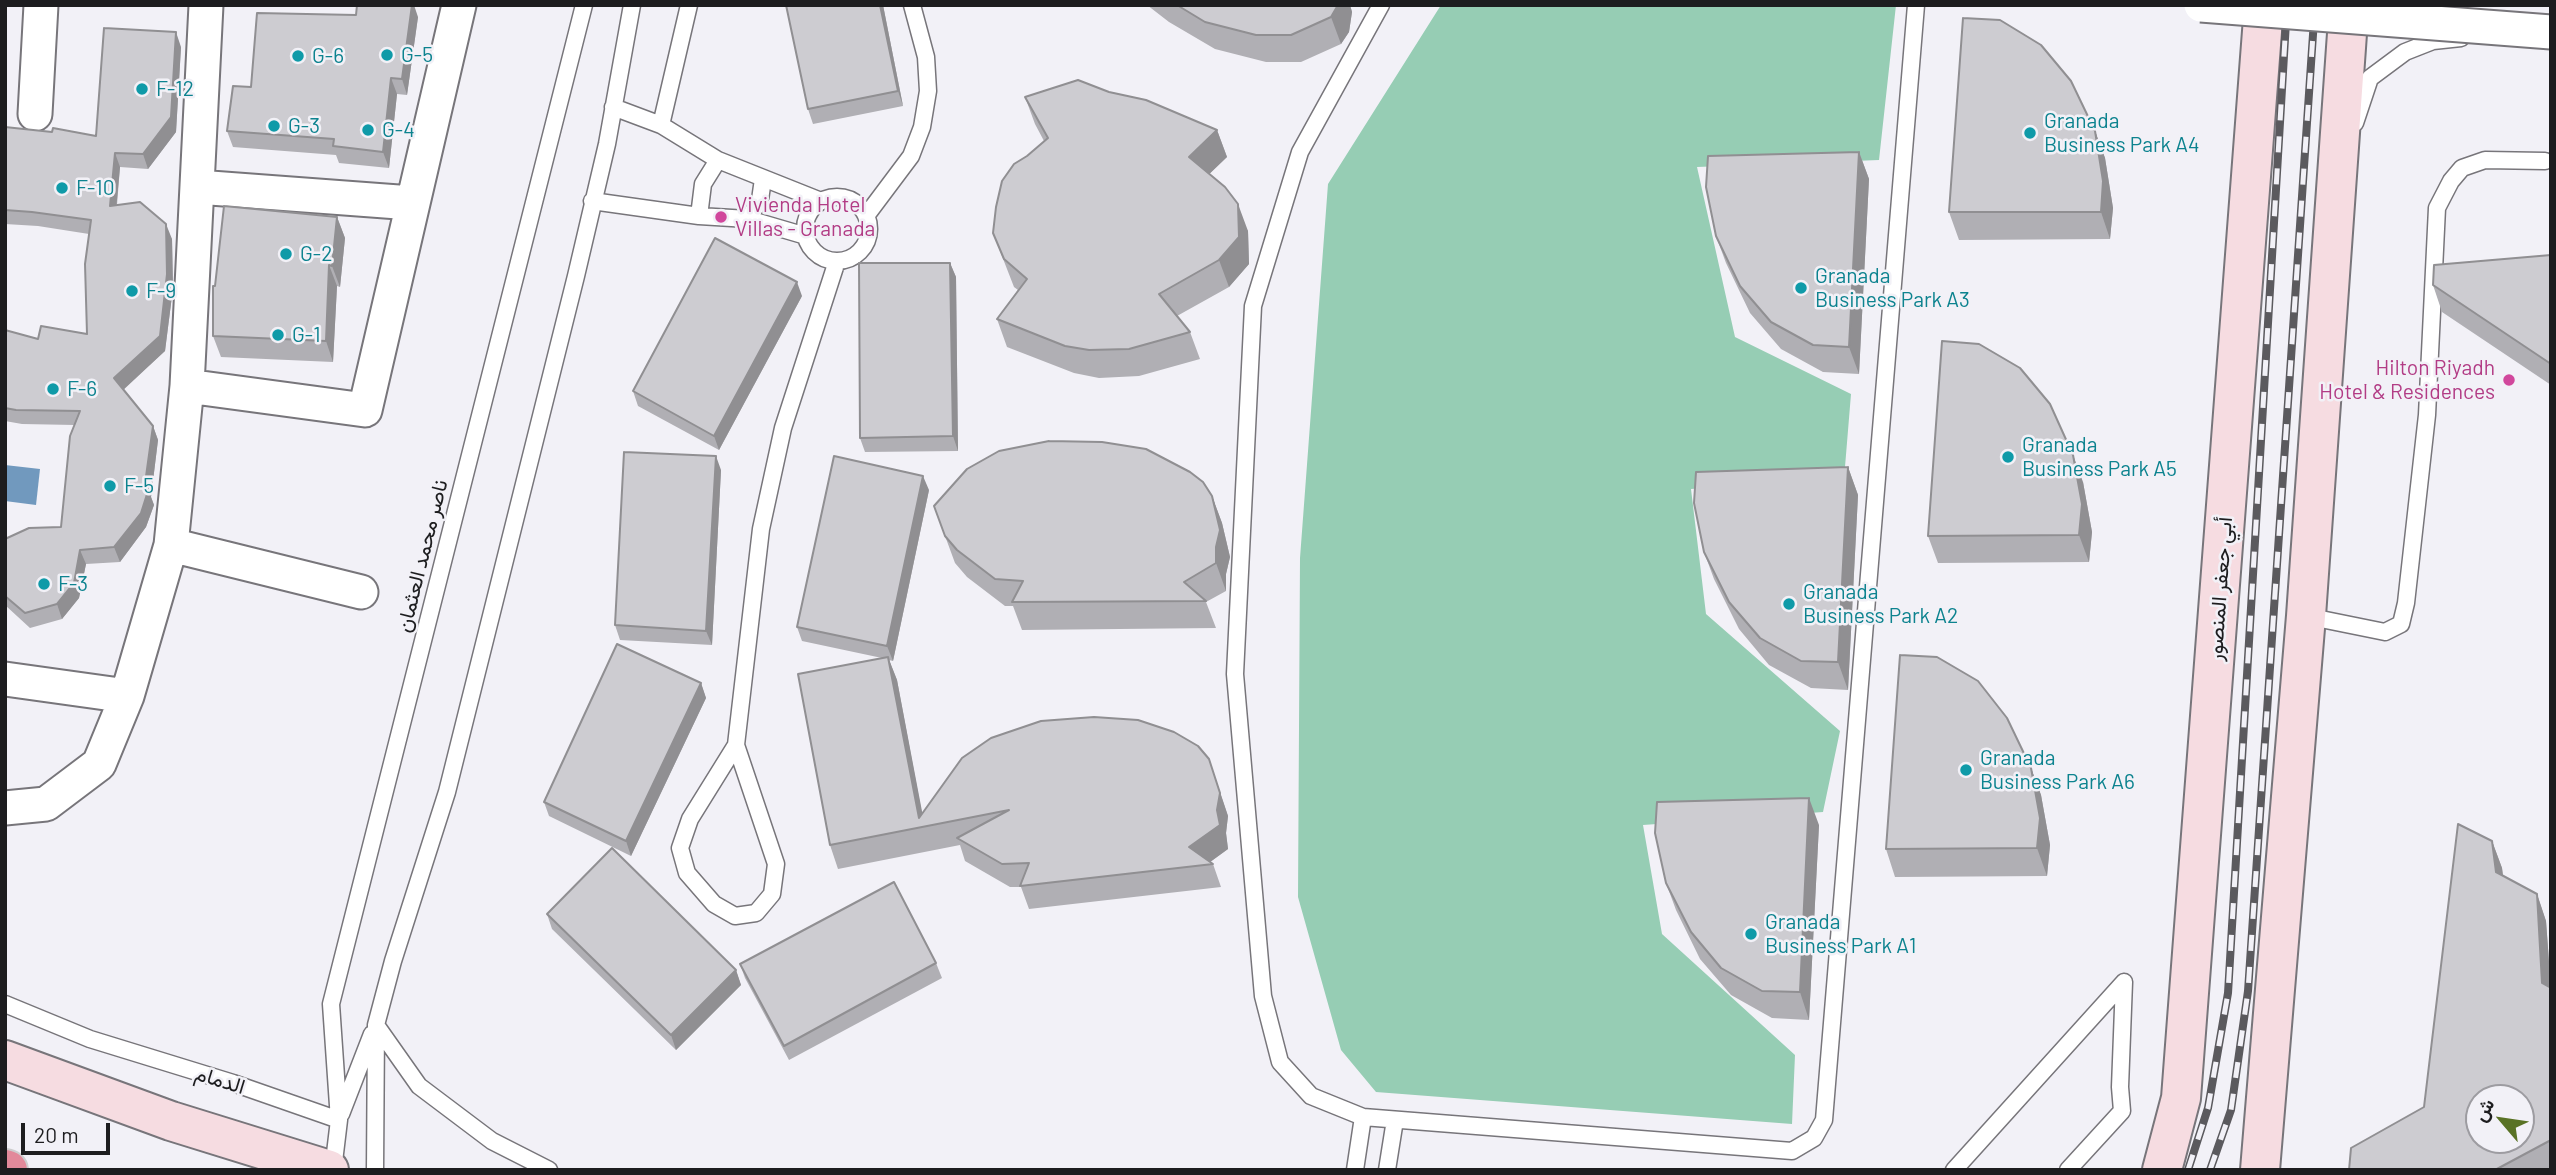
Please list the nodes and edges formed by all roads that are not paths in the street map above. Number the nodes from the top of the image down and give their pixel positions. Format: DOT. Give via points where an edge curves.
graph roads {
  1 [pos="41,5"];
  2 [pos="206,5"];
  3 [pos="458,5"];
  4 [pos="584,5"];
  5 [pos="632,5"];
  6 [pos="690,5"];
  7 [pos="912,5"];
  8 [pos="1381,5"];
  9 [pos="1916,5"];
  10 [pos="2201,5"];
  11 [pos="2349,5"];
  12 [pos="2260,15"];
  13 [pos="2551,32"];
  14 [pos="2551,43"];
  15 [pos="613,107"];
  16 [pos="35,114"];
  17 [pos="661,125"];
  18 [pos="718,160"];
  19 [pos="2545,161"];
  20 [pos="2337,175"];
  21 [pos="763,179"];
  22 [pos="197,187"];
  23 [pos="592,201"];
  24 [pos="821,201"];
  25 [pos="412,203"];
  26 [pos="699,216"];
  27 [pos="866,216"];
  28 [pos="748,219"];
  29 [pos="806,236"];
  30 [pos="837,261"];
  31 [pos="187,386"];
  32 [pos="171,545"];
  33 [pos="361,592"];
  34 [pos="2306,615"];
  35 [pos="5,679"];
  36 [pos="127,696"];
  37 [pos="736,745"];
  38 [pos="5,808"];
  39 [pos="5,1004"];
  40 [pos="376,1025"];
  41 [pos="5,1060"];
  42 [pos="1363,1117"];
  43 [pos="339,1120"];
  44 [pos="1395,1120"];
  45 [pos="1957,1168"];
  46 [pos="331,1170"];
  47 [pos="375,1170"];
  48 [pos="549,1170"];
  49 [pos="1355,1170"];
  50 [pos="1387,1170"];
  51 [pos="2068,1170"];
  52 [pos="2162,1170"];
  53 [pos="2260,1170"];
  1 -- 16 [label="street"];
  2 -- 22 [label="street"];
  3 -- 25 [label="street"];
  4 -- 43 [label="lane, ناصر محمد العثمان" via="331,1004"];
  5 -- 15 [label="lane"];
  6 -- 17 [label="lane"];
  7 -- 27 [label="lane" via="926,57 928,91 922,127 911,156"];
  8 -- 42 [label="lane" via="1300,152 1253,306 1236,674 1263,996 1280,1062 1311,1096"];
  9 -- 44 [label="lane" via="1824,1120 1814,1138 1792,1151"];
  10 -- 13 [label="street, bridge"];
  11 -- 20 [label="street"];
  12 -- 52 [label="street, أبي جعفر المنصور" via="2181,1098"];
  14 -- 20 [label="lane" via="2463,37 2433,41 2405,52 2370,78"];
  15 -- 17 [label="lane"];
  15 -- 23 [label="lane"];
  17 -- 18 [label="lane"];
  18 -- 21 [label="lane"];
  18 -- 26 [label="lane" via="703,184"];
  19 -- 34 [label="lane" via="2485,160 2462,168 2437,208 2427,415 2401,624 2385,632"];
  20 -- 34 [label="street"];
  21 -- 24 [label="lane"];
  21 -- 28 [label="lane" via="760,200"];
  22 -- 25 [label="street"];
  22 -- 31 [label="street"];
  23 -- 26 [label="lane"];
  23 -- 40 [label="lane" via="446,792"];
  24 -- 27 [label="lane" via="852,201"];
  24 -- 29 [label="lane" via="807,216"];
  25 -- 31 [label="street" via="365,410"];
  26 -- 28 [label="lane"];
  27 -- 30 [label="lane" via="869,226 864,246 848,259"];
  28 -- 29 [label="lane"];
  29 -- 30 [label="lane" via="817,254"];
  30 -- 37 [label="lane" via="783,428 761,529"];
  31 -- 32 [label="street"];
  32 -- 33 [label="street"];
  32 -- 36 [label="street"];
  34 -- 53 [label="street"];
  35 -- 36 [label="street"];
  36 -- 38 [label="street" via="99,764 46,804"];
  37 -- 37 [label="lane" via="776,864 772,894 757,912 735,916 714,904 687,873 680,848 690,819"];
  39 -- 43 [label="lane, الدمام" via="90,1039"];
  40 -- 43 [label="lane"];
  40 -- 47 [label="lane"];
  40 -- 48 [label="lane" via="419,1086 492,1141"];
  41 -- 46 [label="street" via="171,1121"];
  42 -- 44 [label="lane"];
  42 -- 49 [label="lane"];
  43 -- 46 [label="lane"];
  44 -- 50 [label="lane"];
  45 -- 51 [label="lane" via="2124,982 2122,1111"];
}
